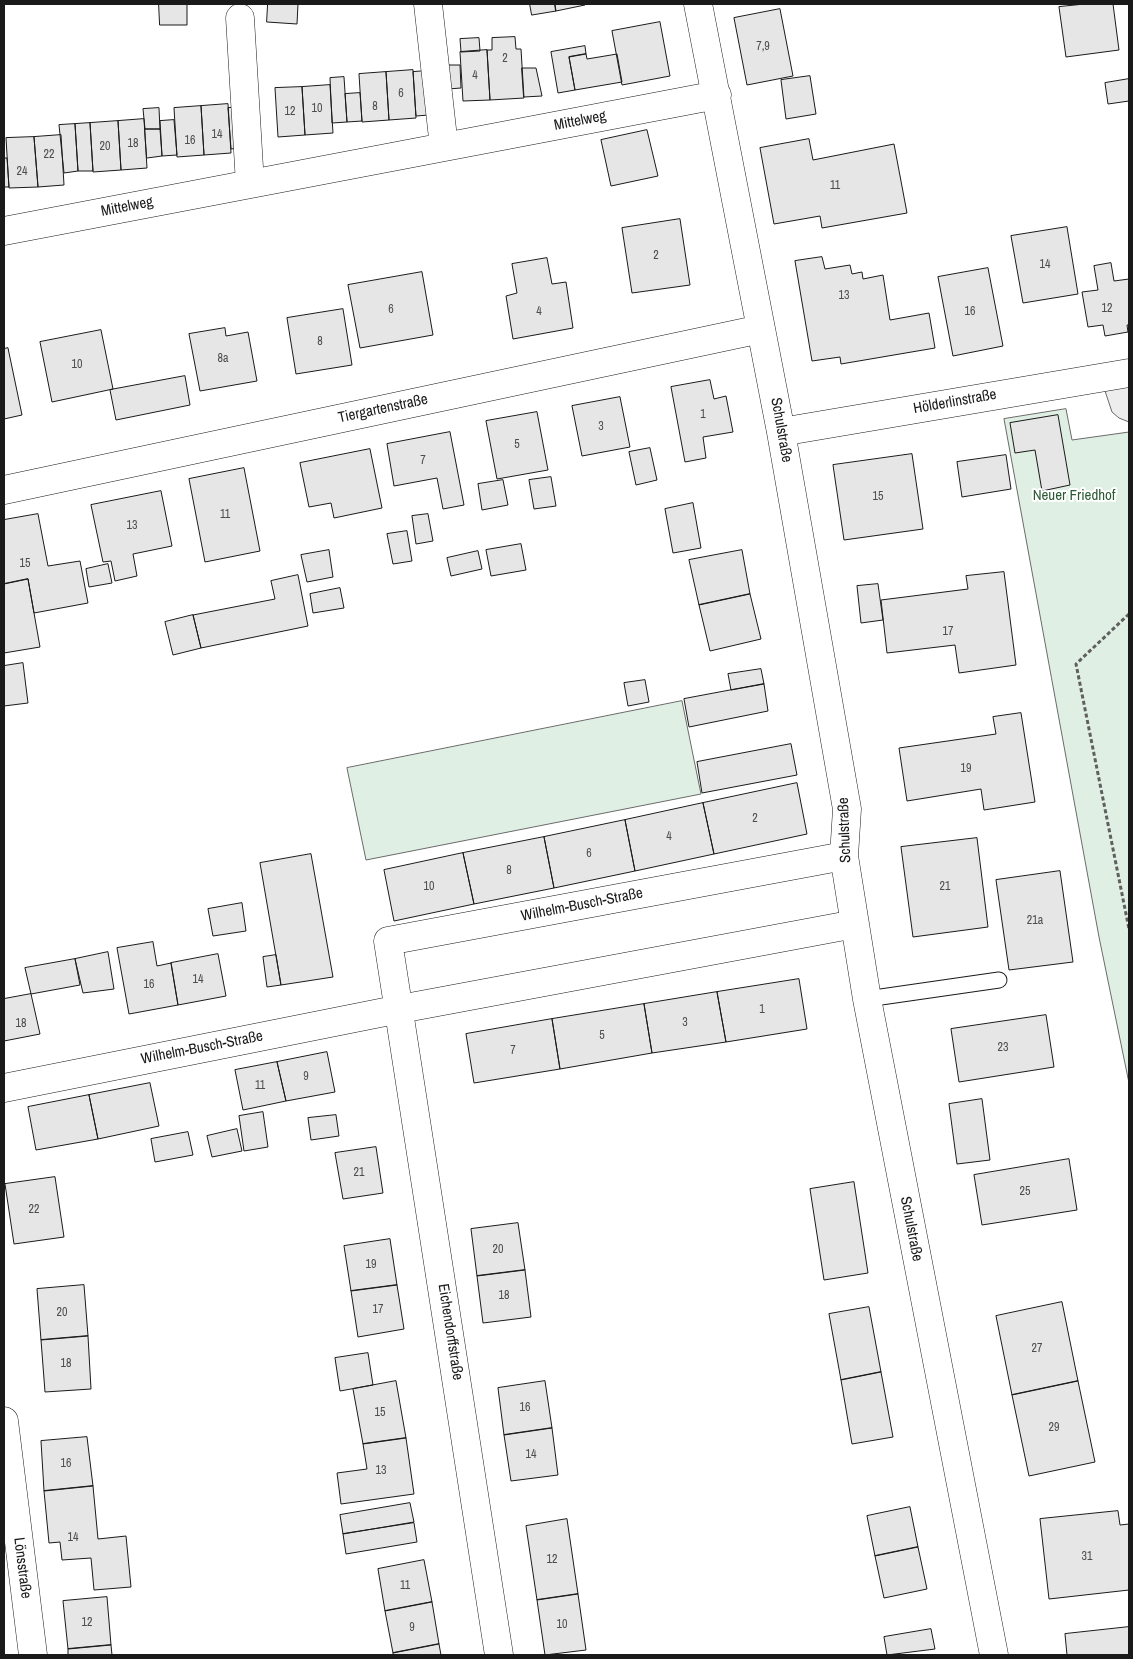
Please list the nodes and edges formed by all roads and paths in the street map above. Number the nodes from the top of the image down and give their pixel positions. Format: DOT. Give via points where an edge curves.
graph roads {
  1 [pos="428,4"];
  2 [pos="698,4"];
  3 [pos="240,18"];
  4 [pos="717,95"];
  5 [pos="444,147"];
  6 [pos="250,184"];
  7 [pos="4,230"];
  8 [pos="761,329"];
  9 [pos="1129,373"];
  10 [pos="781,432"];
  11 [pos="4,490"];
  12 [pos="1129,614"];
  13 [pos="844,856"];
  14 [pos="855,924"];
  15 [pos="1129,929"];
  16 [pos="999,980"];
  17 [pos="867,999"];
  18 [pos="400,1009"];
  19 [pos="4,1088"];
  20 [pos="4,1421"];
  21 [pos="33,1655"];
  22 [pos="499,1655"];
  23 [pos="994,1655"];
  1 -- 5 [label="street"];
  2 -- 4 [label="street, Schulstraße"];
  3 -- 6 [label="street"];
  4 -- 5 [label="street, Mittelweg"];
  4 -- 8 [label="street, Schulstraße"];
  5 -- 6 [label="street, Mittelweg"];
  6 -- 7 [label="street, Mittelweg"];
  8 -- 10 [label="street, Schulstraße"];
  8 -- 11 [label="street, Tiergartenstraße"];
  9 -- 10 [label="street, Hölderlinstraße"];
  10 -- 13 [label="street, Schulstraße" via="847,809"];
  12 -- 15 [label="path" via="1076,664"];
  13 -- 14 [label="street, Schulstraße"];
  13 -- 18 [label="street, Wilhelm-Busch-Straße" via="388,941"];
  14 -- 17 [label="street, Schulstraße"];
  14 -- 18 [label="street, Wilhelm-Busch-Straße"];
  16 -- 17 [label="lane"];
  17 -- 23 [label="street, Schulstraße"];
  18 -- 19 [label="street, Wilhelm-Busch-Straße"];
  18 -- 22 [label="street, Eichendorffstraße"];
  20 -- 21 [label="street, Lönsstraße"];
}
